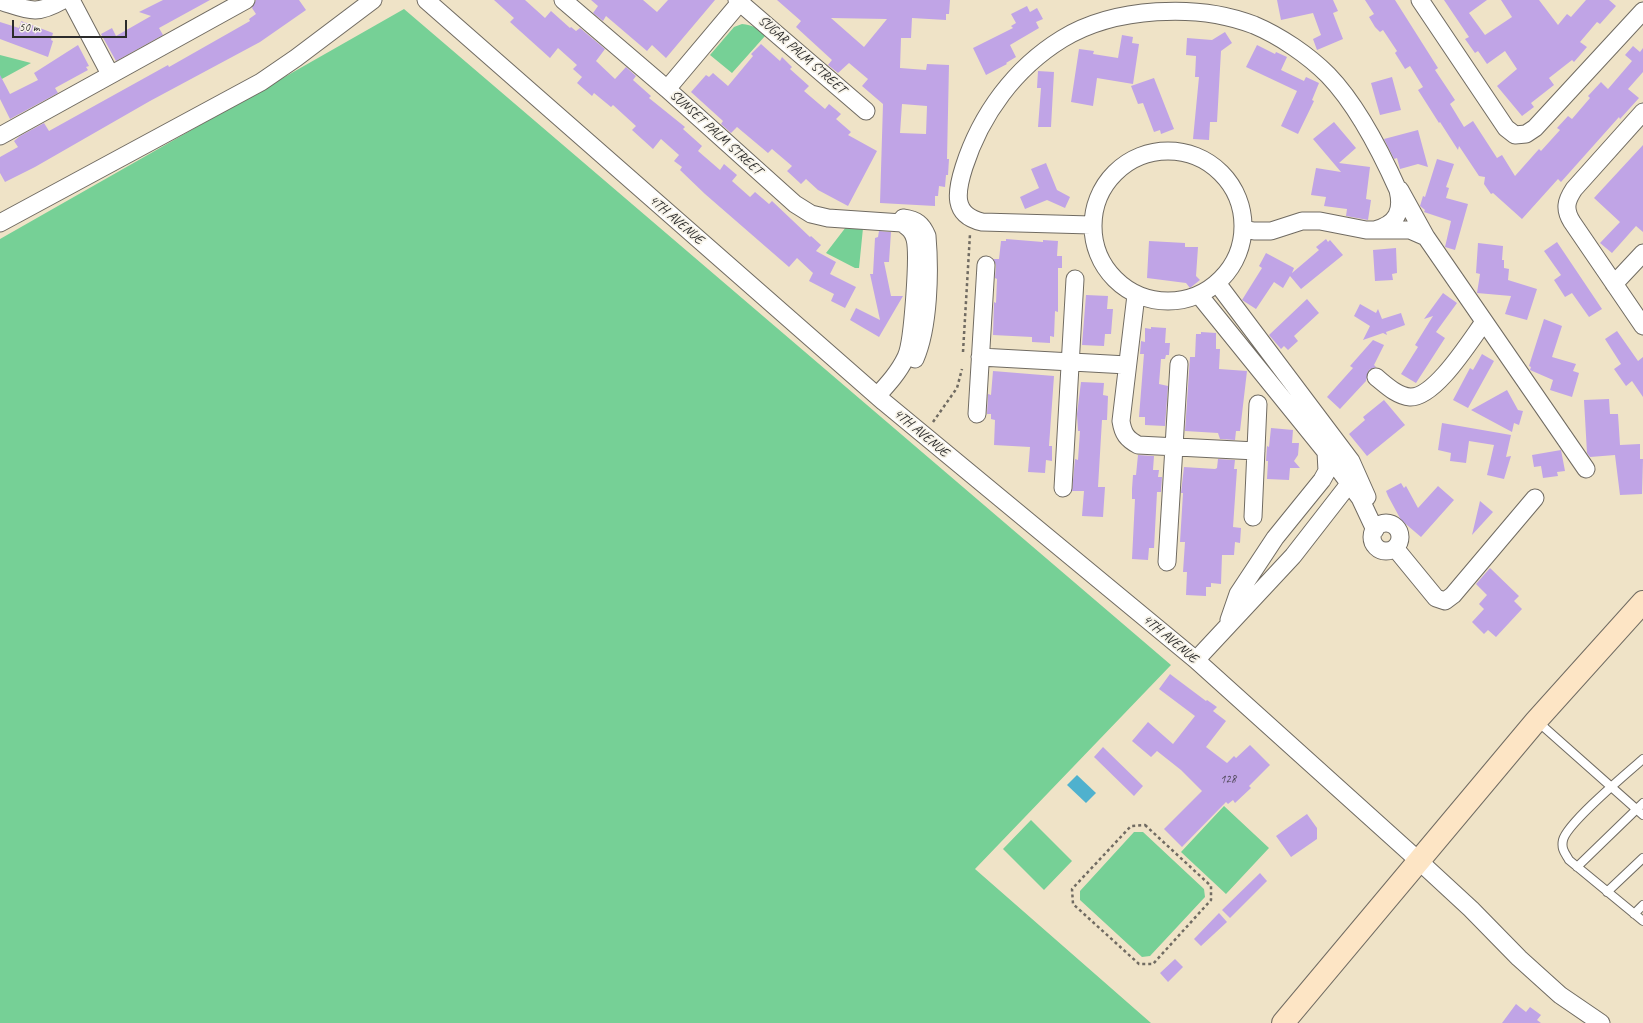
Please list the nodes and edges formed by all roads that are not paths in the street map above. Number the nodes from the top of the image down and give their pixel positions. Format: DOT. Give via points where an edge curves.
graph roads {
  1 [pos="63,0"];
  2 [pos="70,0"];
  3 [pos="246,0"];
  4 [pos="373,0"];
  5 [pos="426,0"];
  6 [pos="563,0"];
  7 [pos="1420,0"];
  8 [pos="0,1"];
  9 [pos="740,1"];
  10 [pos="1643,10"];
  11 [pos="110,74"];
  12 [pos="667,89"];
  13 [pos="866,111"];
  14 [pos="1643,112"];
  15 [pos="0,136"];
  16 [pos="1395,182"];
  17 [pos="0,223"];
  18 [pos="1091,225"];
  19 [pos="1243,228"];
  20 [pos="1375,230"];
  21 [pos="1426,237"];
  22 [pos="1643,253"];
  23 [pos="986,265"];
  24 [pos="1075,279"];
  25 [pos="1217,283"];
  26 [pos="1614,284"];
  27 [pos="1136,295"];
  28 [pos="1199,295"];
  29 [pos="1484,322"];
  30 [pos="1643,326"];
  31 [pos="980,357"];
  32 [pos="1070,362"];
  33 [pos="1179,364"];
  34 [pos="1127,365"];
  35 [pos="1376,377"];
  36 [pos="880,399"];
  37 [pos="1258,404"];
  38 [pos="976,414"];
  39 [pos="1174,447"];
  40 [pos="1256,451"];
  41 [pos="1326,452"];
  42 [pos="1351,461"];
  43 [pos="1586,469"];
  44 [pos="1349,484"];
  45 [pos="1063,488"];
  46 [pos="1535,498"];
  47 [pos="1253,517"];
  48 [pos="1378,527"];
  49 [pos="1167,562"];
  50 [pos="1643,602"];
  51 [pos="1226,627"];
  52 [pos="1196,660"];
  53 [pos="1536,721"];
  54 [pos="1643,759"];
  55 [pos="1610,787"];
  56 [pos="1643,802"];
  57 [pos="1636,809"];
  58 [pos="1643,815"];
  59 [pos="1643,858"];
  60 [pos="1419,861"];
  61 [pos="1577,867"];
  62 [pos="1607,892"];
  63 [pos="1643,905"];
  64 [pos="1634,914"];
  65 [pos="1643,921"];
  66 [pos="1287,1021"];
  67 [pos="1600,1023"];
  1 -- 8 [label="street" via="48,9 38,11"];
  2 -- 11 [label="street"];
  3 -- 11 [label="street"];
  4 -- 17 [label="street" via="261,82"];
  5 -- 36 [label="street, 4TH AVENUE"];
  6 -- 12 [label="street, SUNSET PALM STREET"];
  7 -- 10 [label="street" via="1506,128 1515,135 1526,134 1535,128"];
  9 -- 12 [label="street"];
  9 -- 13 [label="street, SUGAR PALM STREET"];
  11 -- 15 [label="street"];
  12 -- 36 [label="street, SUNSET PALM STREET" via="777,189 811,214 828,218 902,223 912,231 915,240 911,339 907,356"];
  14 -- 26 [label="street" via="1574,189 1566,207 1567,214"];
  16 -- 18 [label="street" via="1341,89 1311,60 1254,25 1225,17 1189,12 1152,11 1085,28 1063,39 1018,74 998,97 977,136 964,168 958,204 964,214 971,219 982,222"];
  16 -- 20 [label="street" via="1400,199 1397,215 1386,227"];
  16 -- 21 [label="street"];
  18 -- 19 [label="street" via="1099,198 1111,177 1129,162 1152,152 1176,151 1199,157 1219,170 1234,189 1242,212"];
  18 -- 27 [label="street" via="1096,247 1107,270"];
  19 -- 20 [label="street" via="1271,231 1312,220"];
  19 -- 25 [label="street" via="1236,261"];
  20 -- 21 [label="street" via="1410,230"];
  21 -- 29 [label="street"];
  22 -- 26 [label="street"];
  23 -- 31 [label="street"];
  24 -- 32 [label="street"];
  25 -- 28 [label="street"];
  25 -- 42 [label="street"];
  26 -- 30 [label="street"];
  27 -- 28 [label="street" via="1174,302"];
  27 -- 34 [label="street"];
  28 -- 41 [label="street"];
  29 -- 35 [label="street" via="1438,382 1418,396 1410,397 1395,391"];
  29 -- 43 [label="street"];
  31 -- 32 [label="street"];
  31 -- 38 [label="street"];
  32 -- 34 [label="street"];
  32 -- 45 [label="street"];
  33 -- 39 [label="street"];
  34 -- 39 [label="street" via="1121,421 1123,432 1129,440 1138,445"];
  36 -- 52 [label="street, 4TH AVENUE"];
  37 -- 40 [label="street"];
  39 -- 40 [label="street"];
  39 -- 49 [label="street"];
  40 -- 47 [label="street"];
  41 -- 44 [label="street"];
  41 -- 51 [label="street" via="1327,471 1322,480 1262,556 1238,594"];
  42 -- 44 [label="street" via="1353,469"];
  42 -- 48 [label="street"];
  44 -- 48 [label="street"];
  44 -- 51 [label="street" via="1293,556"];
  46 -- 48 [label="street" via="1453,595 1445,601 1436,598 1395,548 1400,536 1397,528 1390,524"];
  50 -- 53 [label="main road"];
  51 -- 52 [label="street"];
  52 -- 60 [label="street, 4TH AVENUE"];
  53 -- 55 [label="lane"];
  53 -- 60 [label="main road"];
  54 -- 55 [label="lane"];
  55 -- 57 [label="lane"];
  55 -- 61 [label="lane" via="1563,838 1562,848"];
  56 -- 57 [label="lane"];
  57 -- 58 [label="lane"];
  57 -- 61 [label="lane"];
  59 -- 62 [label="lane"];
  60 -- 66 [label="main road"];
  60 -- 67 [label="street, 4TH AVENUE" via="1519,958 1560,994"];
  61 -- 62 [label="lane"];
  62 -- 64 [label="lane"];
  63 -- 64 [label="lane"];
  64 -- 65 [label="lane"];
}
